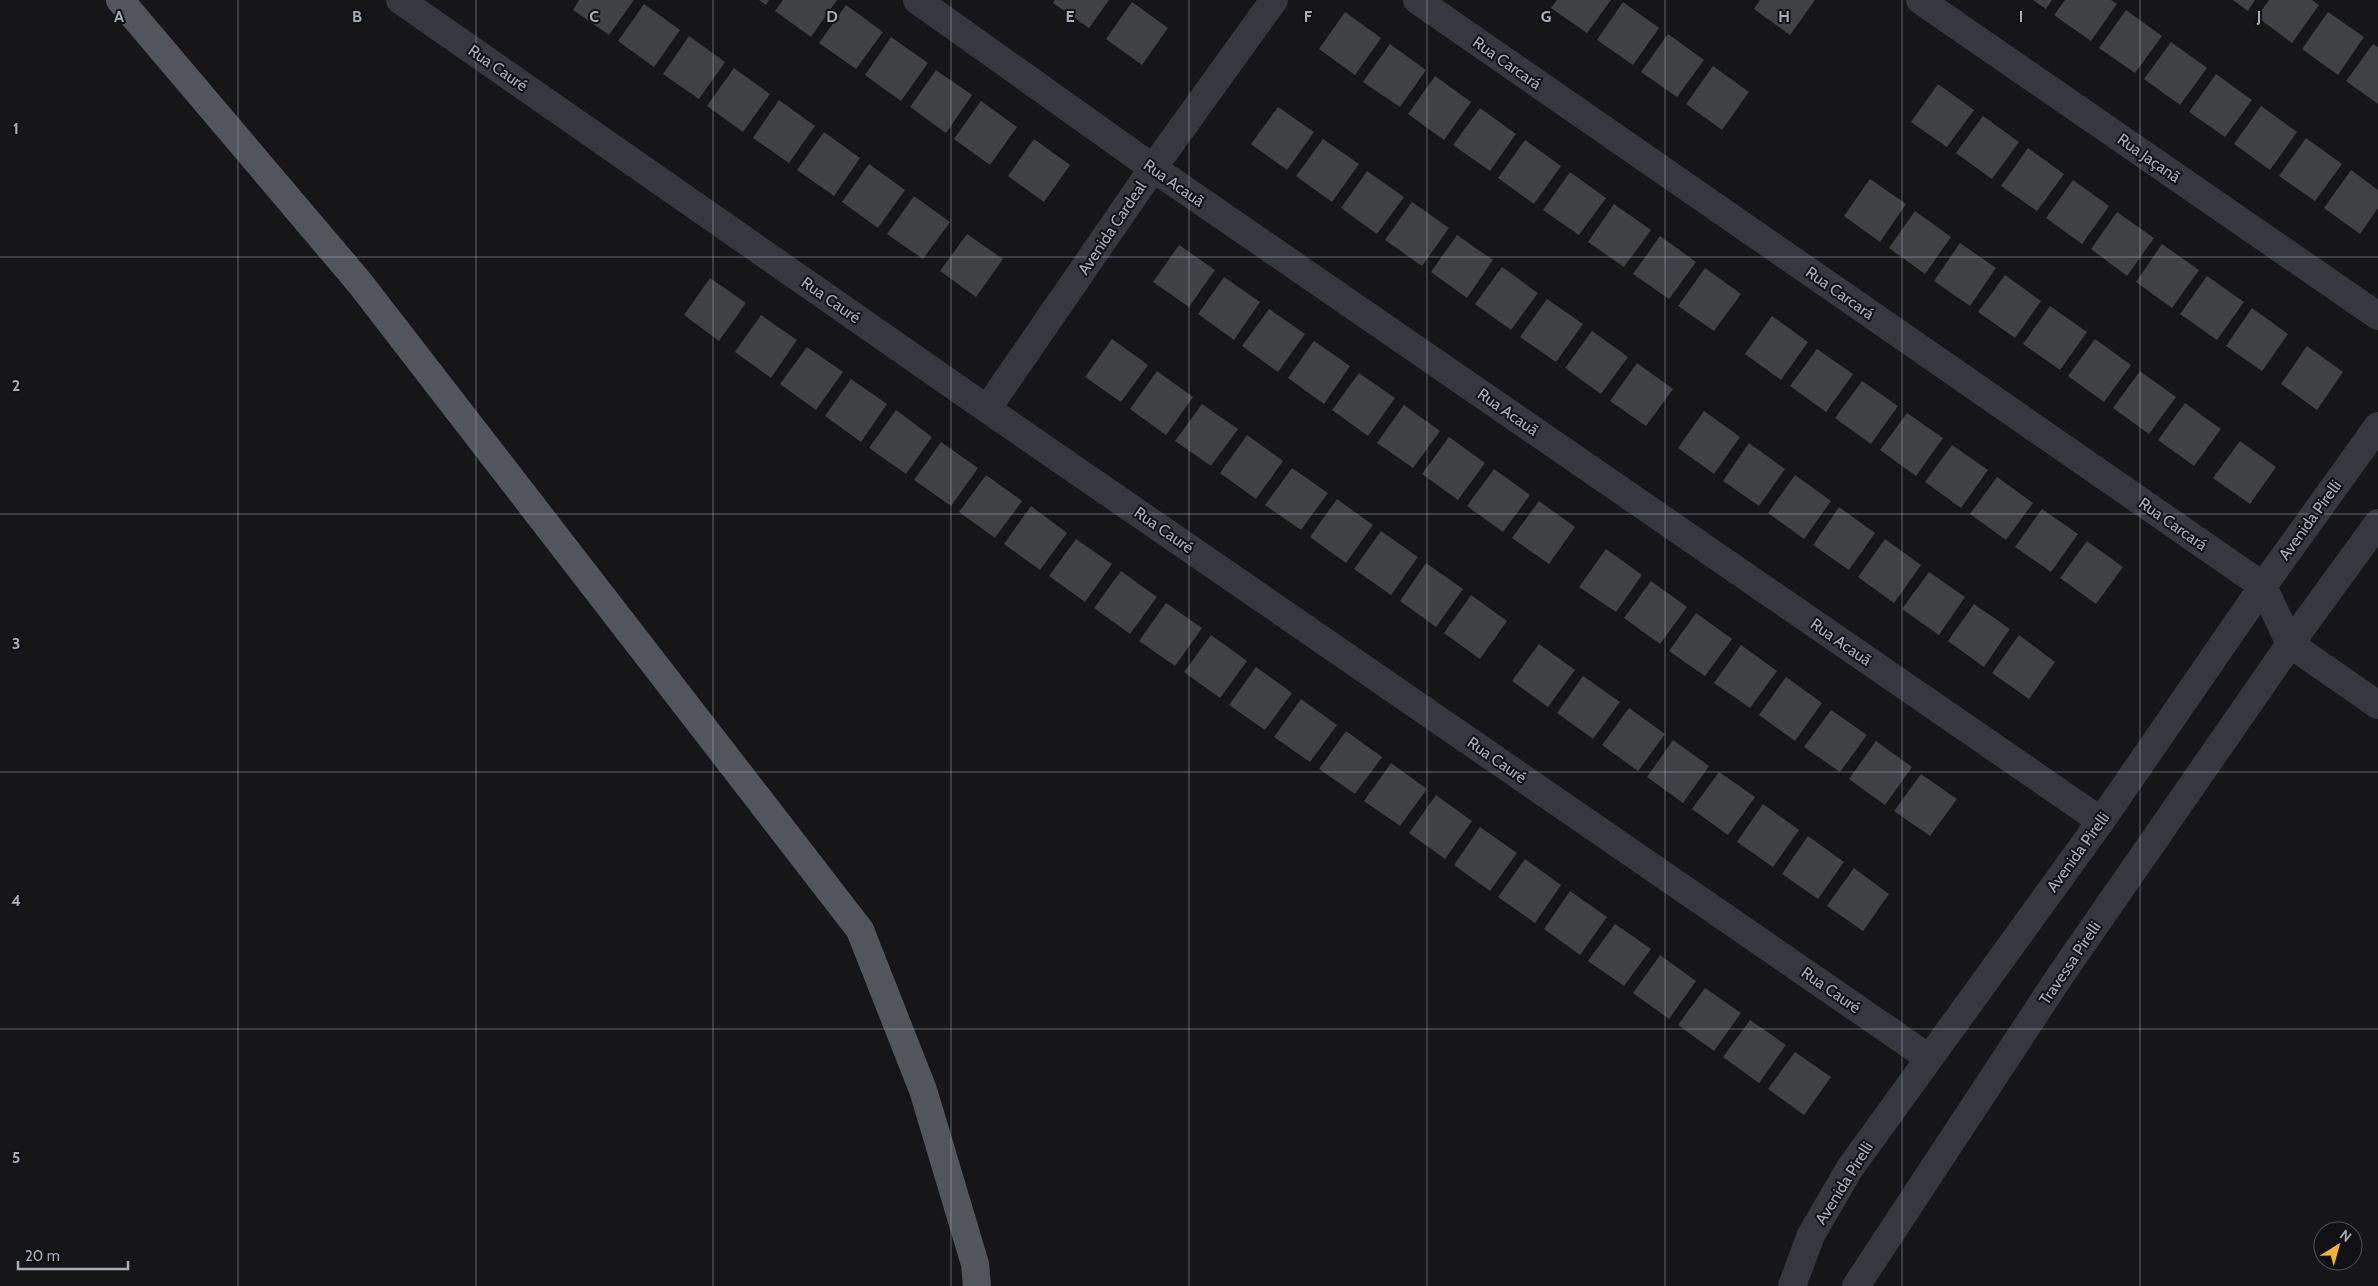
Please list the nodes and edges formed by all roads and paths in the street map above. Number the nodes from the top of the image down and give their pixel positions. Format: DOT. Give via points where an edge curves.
graph roads {
  1 [pos="120,0"];
  2 [pos="400,0"];
  3 [pos="917,0"];
  4 [pos="1274,0"];
  5 [pos="1417,0"];
  6 [pos="1920,0"];
  7 [pos="1152,168"];
  8 [pos="2378,316"];
  9 [pos="987,408"];
  10 [pos="2378,426"];
  11 [pos="2378,523"];
  12 [pos="2263,586"];
  13 [pos="2290,644"];
  14 [pos="2378,705"];
  15 [pos="2101,821"];
  16 [pos="1929,1058"];
  17 [pos="977,1286"];
  18 [pos="1792,1286"];
  19 [pos="1856,1286"];
  1 -- 17 [label="main road" via="359,282 860,930 923,1090 975,1264"];
  2 -- 9 [label="street, Rua Cauré"];
  3 -- 7 [label="street, Rua Acauã"];
  4 -- 7 [label="street, Avenida Cardeal"];
  5 -- 12 [label="street, Rua Carcará"];
  6 -- 8 [label="street, Rua Jaçanã"];
  7 -- 9 [label="street, Avenida Cardeal"];
  7 -- 15 [label="street, Rua Acauã"];
  9 -- 16 [label="street, Rua Cauré"];
  10 -- 12 [label="street, Avenida Pirelli"];
  11 -- 13 [label="street"];
  12 -- 13 [label="street"];
  12 -- 15 [label="street, Avenida Pirelli"];
  13 -- 14 [label="street"];
  13 -- 19 [label="street, Travessa Pirelli" via="2062,973"];
  15 -- 16 [label="street, Avenida Pirelli"];
  16 -- 18 [label="street, Avenida Pirelli" via="1850,1168 1811,1235"];
}
